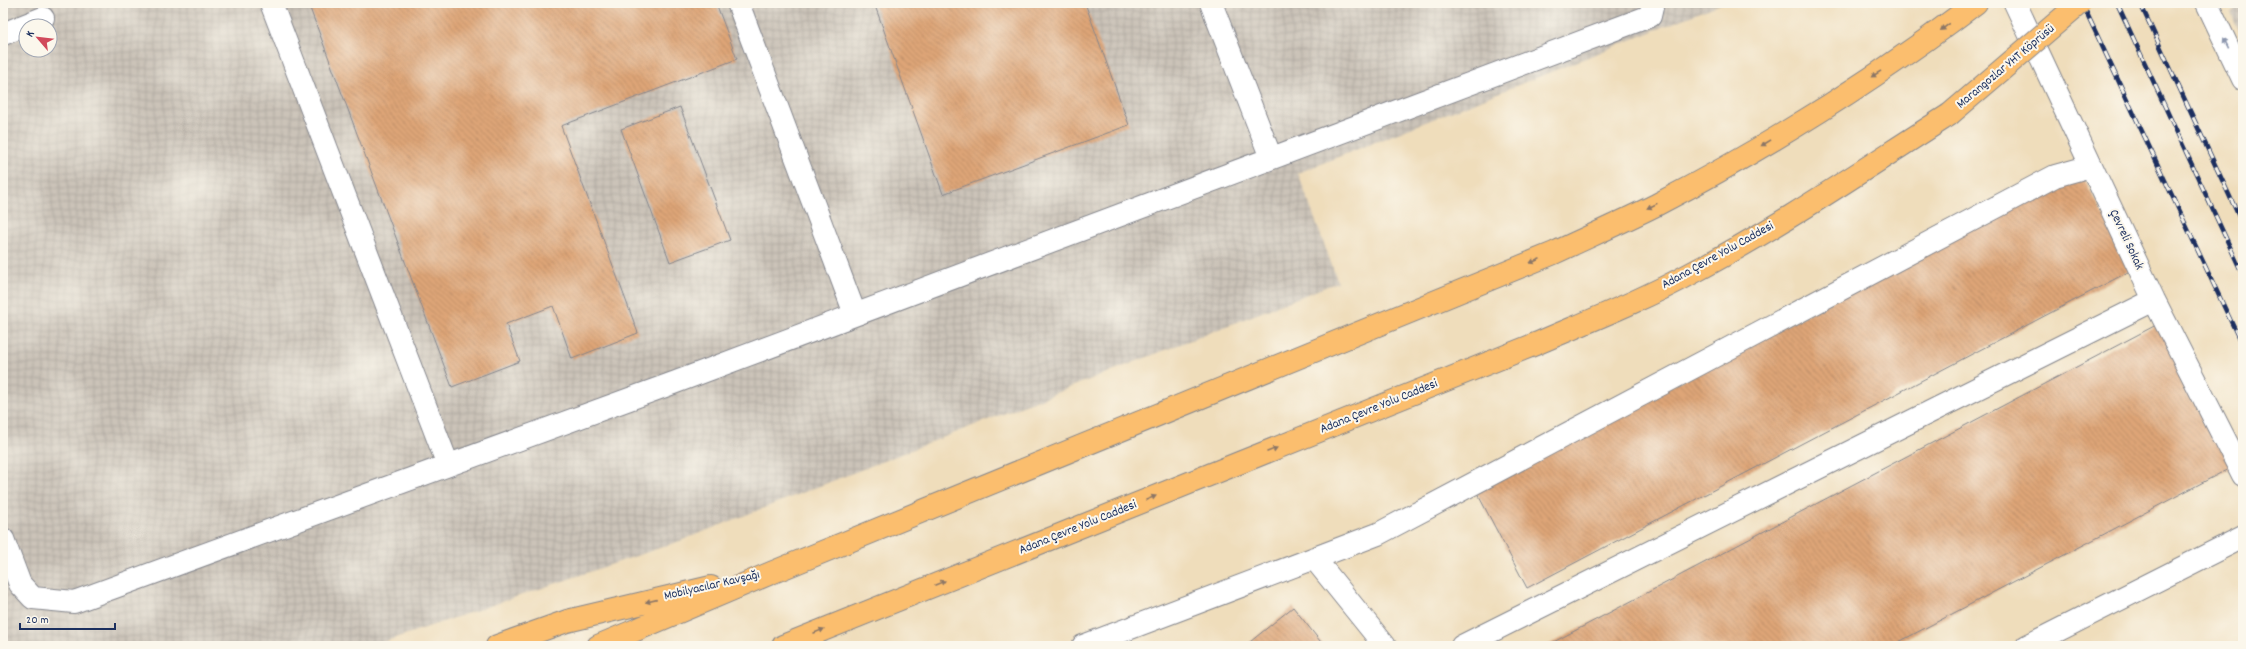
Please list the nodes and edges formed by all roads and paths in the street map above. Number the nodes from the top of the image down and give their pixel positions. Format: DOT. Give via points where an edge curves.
graph roads {
  1 [pos="271,3"];
  2 [pos="738,3"];
  3 [pos="1211,3"];
  4 [pos="1653,3"];
  5 [pos="1976,3"];
  6 [pos="2015,3"];
  7 [pos="2080,3"];
  8 [pos="2207,3"];
  9 [pos="18,28"];
  10 [pos="3,34"];
  11 [pos="2243,78"];
  12 [pos="1949,114"];
  13 [pos="1271,158"];
  14 [pos="2091,166"];
  15 [pos="2154,300"];
  16 [pos="856,314"];
  17 [pos="448,465"];
  18 [pos="2243,475"];
  19 [pos="2243,537"];
  20 [pos="3,539"];
  21 [pos="1314,558"];
  22 [pos="771,572"];
  23 [pos="497,646"];
  24 [pos="598,646"];
  25 [pos="783,646"];
  26 [pos="1083,646"];
  27 [pos="1385,646"];
  28 [pos="1462,646"];
  29 [pos="2027,646"];
  1 -- 17 [label="street"];
  2 -- 16 [label="street"];
  3 -- 13 [label="street"];
  4 -- 13 [label="street" via="1650,16"];
  5 -- 22 [label="highway, one-way" via="1909,54 1764,145 1656,205 1554,253"];
  6 -- 14 [label="street, Çevreli Sokak"];
  7 -- 12 [label="highway, Marangozlar YHT Köprüsü, bridge"];
  11 -- 8 [label="street, one-way"];
  9 -- 10 [label="street"];
  25 -- 12 [label="highway, Adana Çevre Yolu Caddesi, one-way" via="1538,343 1692,274 1809,204"];
  13 -- 16 [label="street"];
  14 -- 15 [label="street, Çevreli Sokak"];
  14 -- 21 [label="street" via="2055,176 1378,534"];
  15 -- 18 [label="street, Çevreli Sokak"];
  15 -- 28 [label="street"];
  16 -- 17 [label="street"];
  17 -- 20 [label="street" via="74,602 32,598 20,584"];
  19 -- 29 [label="street"];
  21 -- 26 [label="street"];
  21 -- 27 [label="street"];
  22 -- 23 [label="highway, Mobilyacılar Kavşağı, one-way" via="567,621"];
  22 -- 24 [label="highway, Mobilyacılar Kavşağı"];
}
